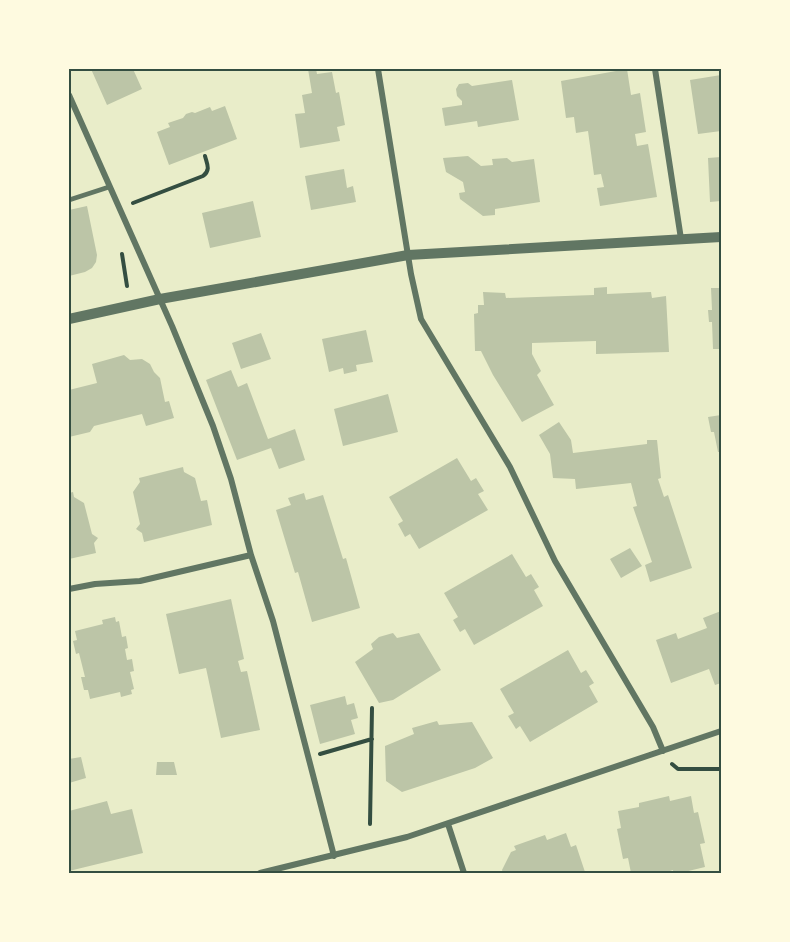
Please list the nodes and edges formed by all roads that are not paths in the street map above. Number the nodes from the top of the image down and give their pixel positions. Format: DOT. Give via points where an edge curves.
graph roads {
  1 [pos="378,69"];
  2 [pos="655,69"];
  3 [pos="69,95"];
  4 [pos="109,187"];
  5 [pos="69,200"];
  6 [pos="721,237"];
  7 [pos="681,239"];
  8 [pos="408,255"];
  9 [pos="160,299"];
  10 [pos="69,319"];
  11 [pos="251,555"];
  12 [pos="69,589"];
  13 [pos="721,731"];
  14 [pos="663,751"];
  15 [pos="447,824"];
  16 [pos="334,856"];
  17 [pos="261,873"];
  18 [pos="464,873"];
  1 -- 8 [label="street"];
  2 -- 7 [label="street"];
  3 -- 4 [label="street"];
  4 -- 5 [label="lane"];
  4 -- 9 [label="street"];
  6 -- 7 [label="street"];
  7 -- 8 [label="street"];
  8 -- 9 [label="street"];
  8 -- 14 [label="street" via="421,319 510,467 555,561"];
  9 -- 10 [label="street"];
  9 -- 11 [label="street" via="213,426"];
  11 -- 12 [label="street" via="140,581"];
  11 -- 16 [label="street" via="273,621"];
  13 -- 14 [label="street"];
  14 -- 15 [label="street"];
  15 -- 16 [label="street"];
  15 -- 18 [label="street"];
  16 -- 17 [label="street"];
}
